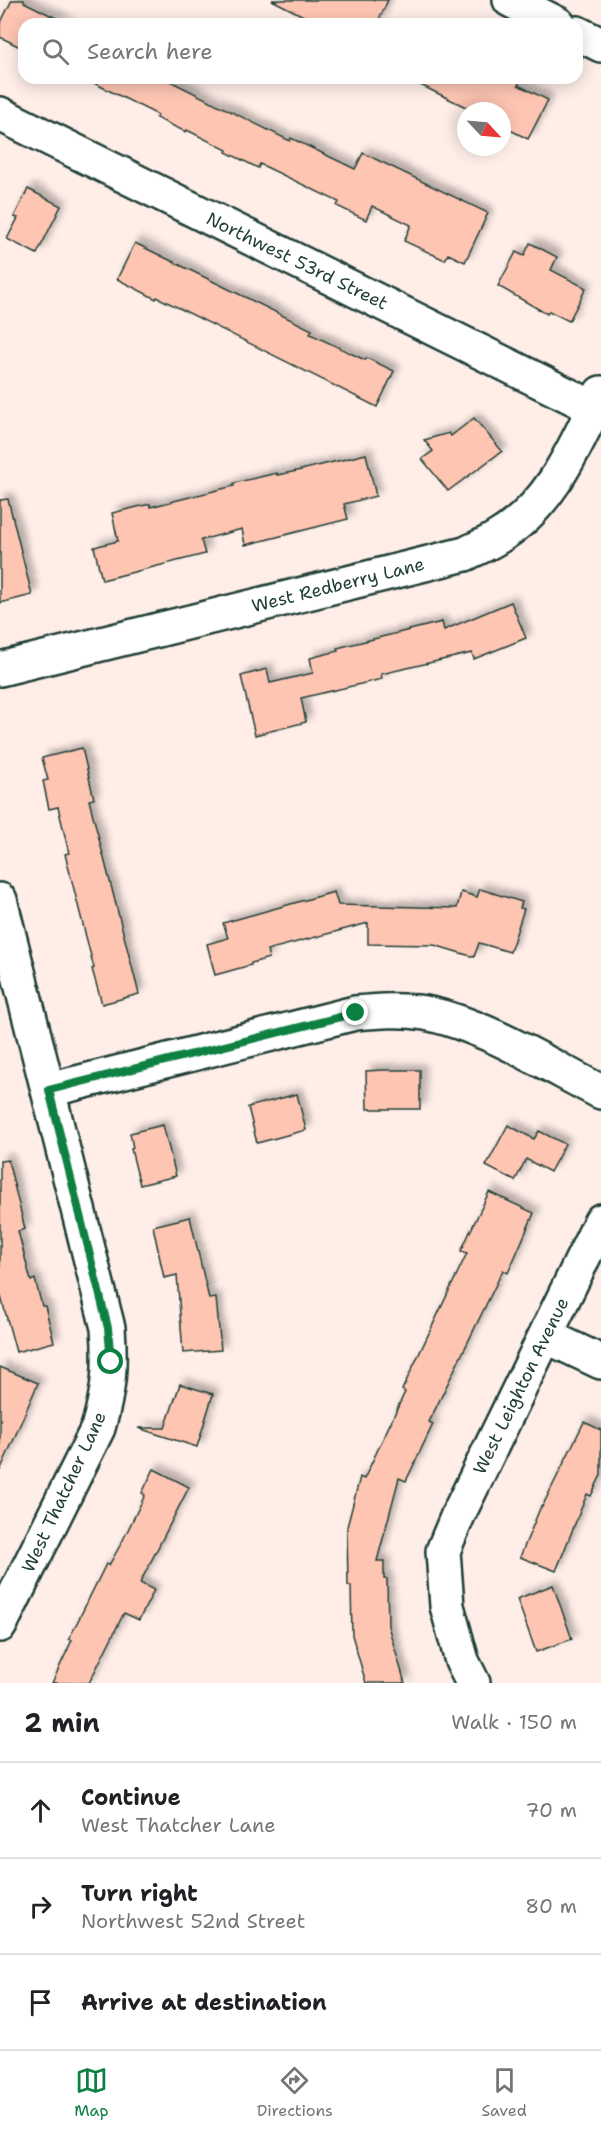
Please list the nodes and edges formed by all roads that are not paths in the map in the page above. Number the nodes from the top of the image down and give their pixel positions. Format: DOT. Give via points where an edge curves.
graph roads {
  1 [pos="510,0"];
  2 [pos="546,18"];
  3 [pos="583,36"];
  4 [pos="601,45"];
  5 [pos="0,114"];
  6 [pos="597,400"];
  7 [pos="0,669"];
  8 [pos="0,904"];
  9 [pos="49,1090"];
  10 [pos="601,1092"];
  11 [pos="601,1221"];
  12 [pos="546,1336"];
  13 [pos="601,1362"];
  14 [pos="0,1625"];
  15 [pos="473,1683"];
  1 -- 2 [label="street"];
  3 -- 4 [label="street"];
  5 -- 6 [label="street, Northwest 53rd Street"];
  6 -- 7 [label="street, West Redberry Lane" via="569,459 530,513 499,537 465,554"];
  8 -- 9 [label="street, West Thatcher Lane"];
  9 -- 10 [label="street" via="356,1013 389,1010 423,1013 482,1031"];
  9 -- 14 [label="street, West Thatcher Lane" via="108,1328 111,1362 98,1428"];
  11 -- 12 [label="street, West Leighton Avenue"];
  12 -- 13 [label="street"];
  12 -- 15 [label="street, West Leighton Avenue" via="443,1551 447,1606 462,1662"];
}
